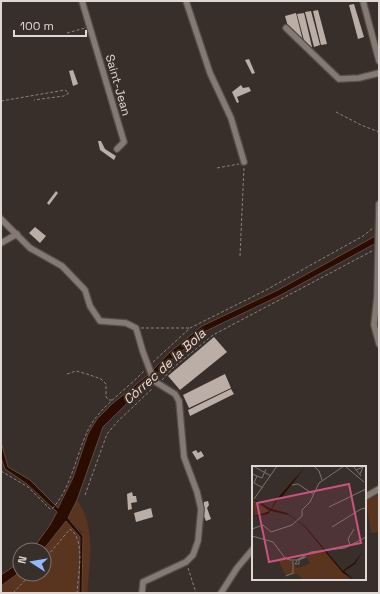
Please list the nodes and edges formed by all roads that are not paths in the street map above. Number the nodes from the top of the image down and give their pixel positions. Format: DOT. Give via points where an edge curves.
graph roads {
  1 [pos="82,1"];
  2 [pos="186,1"];
  3 [pos="363,1"];
  4 [pos="286,28"];
  5 [pos="379,61"];
  6 [pos="379,73"];
  7 [pos="117,149"];
  8 [pos="244,162"];
  9 [pos="379,204"];
  10 [pos="1,219"];
  11 [pos="17,234"];
  12 [pos="1,243"];
  13 [pos="378,250"];
  14 [pos="379,344"];
  15 [pos="379,489"];
  16 [pos="366,496"];
  17 [pos="252,550"];
  18 [pos="142,593"];
  19 [pos="221,593"];
  1 -- 7 [label="street, Saint-Jean" via="124,142"];
  2 -- 8 [label="street" via="210,73 231,118"];
  3 -- 5 [label="street"];
  4 -- 6 [label="street" via="339,79"];
  9 -- 13 [label="street"];
  10 -- 11 [label="street"];
  11 -- 12 [label="street"];
  11 -- 18 [label="street" via="30,248 62,266 85,290 90,306 100,321 126,322 136,328 156,382 175,394 179,401 184,458 201,509 196,550 186,562 147,579 142,586"];
  13 -- 14 [label="street" via="374,325"];
  15 -- 16 [label="street"];
  17 -- 19 [label="street"];
}
